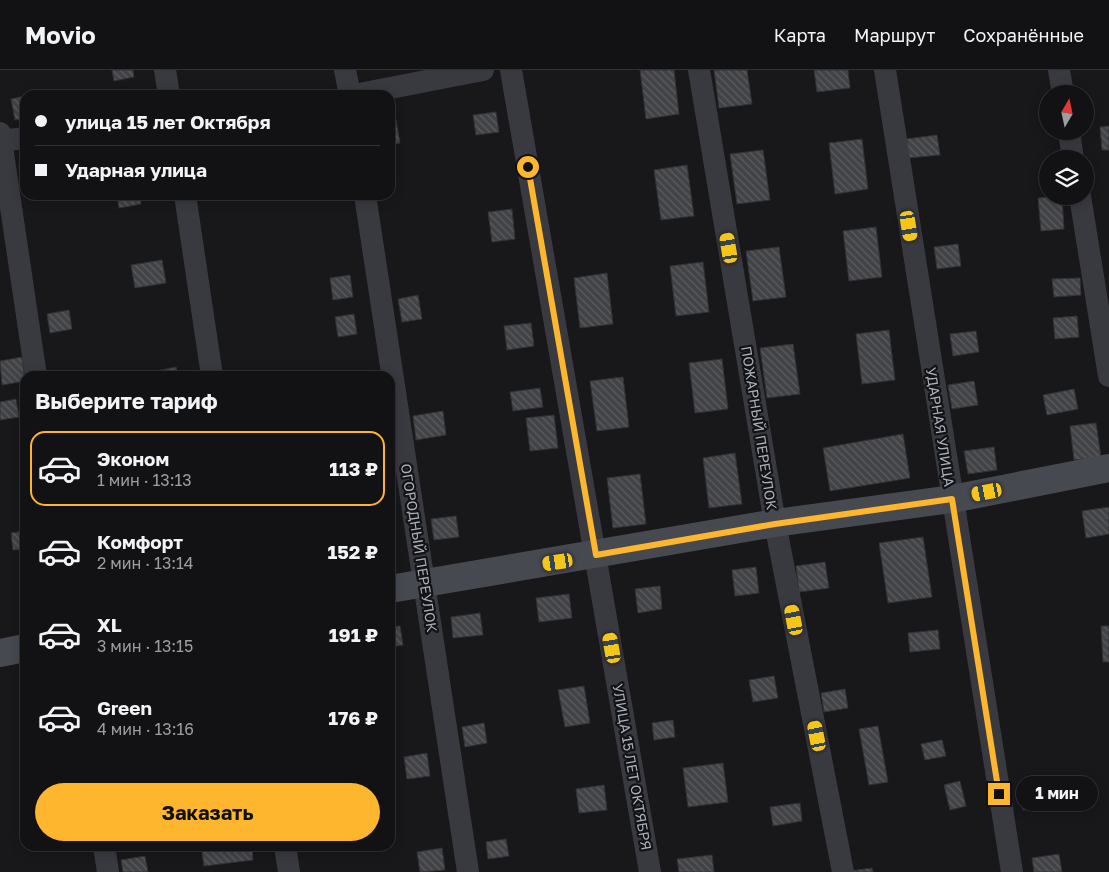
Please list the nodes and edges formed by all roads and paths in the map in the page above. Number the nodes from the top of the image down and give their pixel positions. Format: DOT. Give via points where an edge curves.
graph roads {
  1 [pos="165,70"];
  2 [pos="345,70"];
  3 [pos="483,70"];
  4 [pos="512,70"];
  5 [pos="699,70"];
  6 [pos="885,70"];
  7 [pos="1059,70"];
  8 [pos="1062,85"];
  9 [pos="168,90"];
  10 [pos="349,90"];
  11 [pos="380,90"];
  12 [pos="1,138"];
  13 [pos="20,138"];
  14 [pos="186,200"];
  15 [pos="366,200"];
  16 [pos="1081,205"];
  17 [pos="35,371"];
  18 [pos="211,371"];
  19 [pos="392,371"];
  20 [pos="1109,376"];
  21 [pos="395,390"];
  22 [pos="1109,468"];
  23 [pos="952,499"];
  24 [pos="775,524"];
  25 [pos="596,555"];
  26 [pos="425,584"];
  27 [pos="395,589"];
  28 [pos="20,649"];
  29 [pos="0,653"];
  30 [pos="105,851"];
  31 [pos="286,851"];
  32 [pos="108,872"];
  33 [pos="289,872"];
  34 [pos="468,872"];
  35 [pos="650,872"];
  36 [pos="843,872"];
  37 [pos="1012,872"];
  1 -- 9 [label="street"];
  2 -- 10 [label="street"];
  3 -- 11 [label="street"];
  4 -- 25 [label="street, УЛИЦА 15 ЛЕТ ОКТЯБРЯ"];
  5 -- 24 [label="street, ПОЖАРНЫЙ ПЕРЕУЛОК"];
  6 -- 23 [label="street, УДАРНАЯ УЛИЦА"];
  7 -- 8 [label="street"];
  12 -- 13 [label="street"];
  12 -- 17 [label="street"];
  14 -- 18 [label="street"];
  15 -- 19 [label="street, ОГОРОДНЫЙ ПЕРЕУЛОК"];
  16 -- 20 [label="street"];
  21 -- 26 [label="street, ОГОРОДНЫЙ ПЕРЕУЛОК"];
  22 -- 23 [label="main road"];
  23 -- 24 [label="main road"];
  23 -- 37 [label="street, УДАРНАЯ УЛИЦА"];
  24 -- 25 [label="main road"];
  24 -- 36 [label="street, ПОЖАРНЫЙ ПЕРЕУЛОК"];
  25 -- 26 [label="main road"];
  25 -- 35 [label="street, УЛИЦА 15 ЛЕТ ОКТЯБРЯ"];
  26 -- 27 [label="main road"];
  26 -- 34 [label="street, ОГОРОДНЫЙ ПЕРЕУЛОК"];
  28 -- 29 [label="main road"];
  30 -- 32 [label="street"];
  31 -- 33 [label="street"];
}
